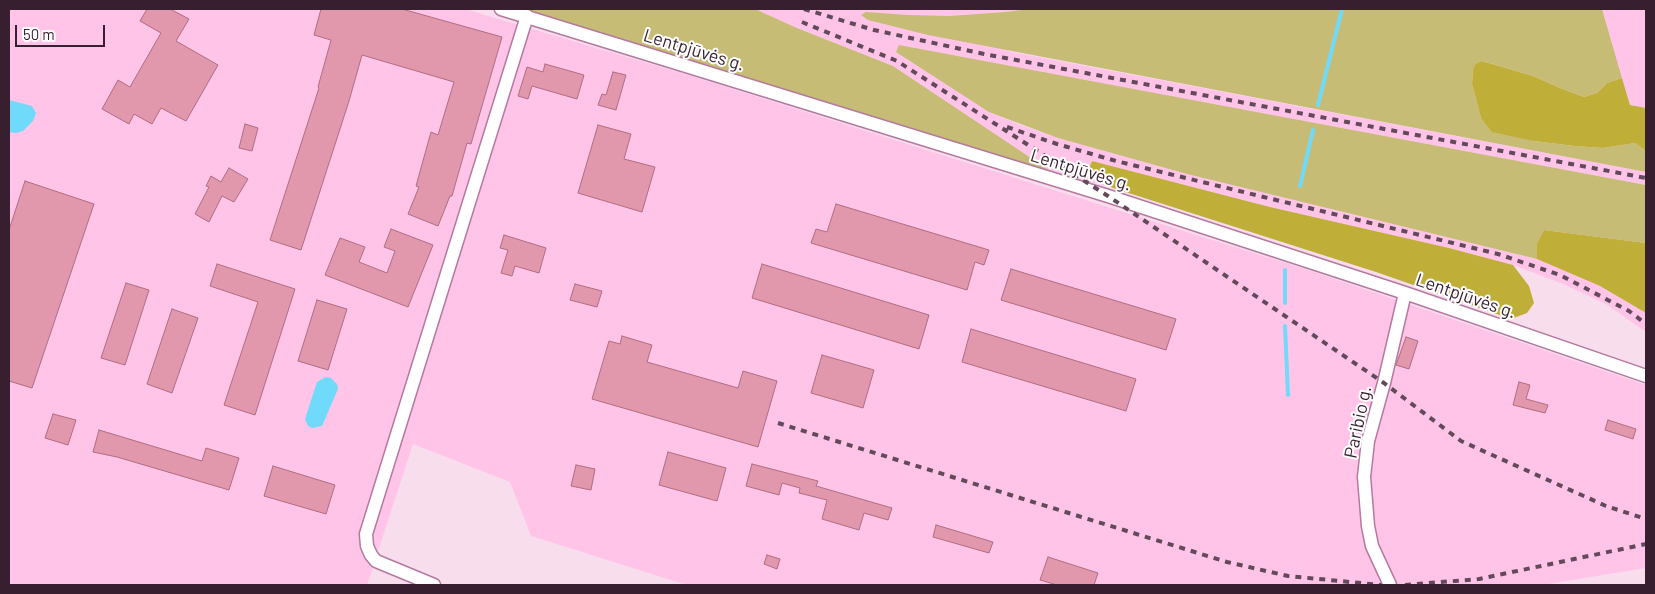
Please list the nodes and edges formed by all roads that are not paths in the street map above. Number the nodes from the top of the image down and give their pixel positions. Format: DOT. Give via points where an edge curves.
graph roads {
  1 [pos="501,9"];
  2 [pos="527,16"];
  3 [pos="1405,293"];
  4 [pos="1646,376"];
  5 [pos="434,585"];
  6 [pos="1390,585"];
  1 -- 2 [label="street, Lentpjūvės g."];
  2 -- 3 [label="street, Lentpjūvės g." via="1108,196"];
  2 -- 5 [label="street" via="366,534 367,546 376,561"];
  3 -- 4 [label="street, Lentpjūvės g."];
  3 -- 6 [label="street, Paribio g." via="1368,441 1364,478 1372,546"];
}
